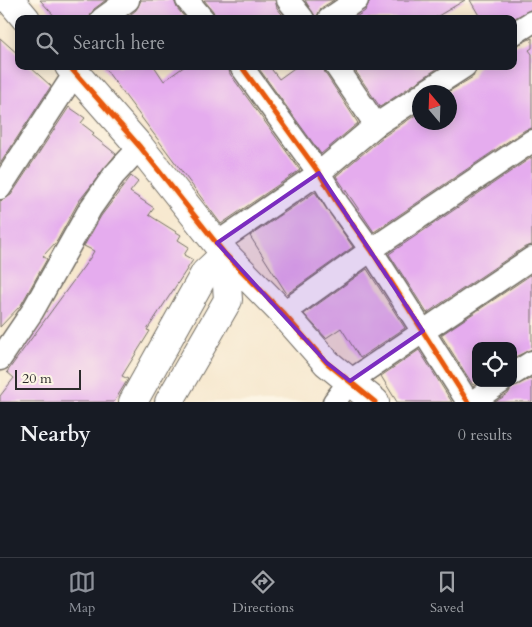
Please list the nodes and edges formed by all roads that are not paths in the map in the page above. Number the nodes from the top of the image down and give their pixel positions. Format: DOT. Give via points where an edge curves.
graph roads {
  1 [pos="3,0"];
  2 [pos="10,0"];
  3 [pos="128,0"];
  4 [pos="187,0"];
  5 [pos="288,0"];
  6 [pos="357,0"];
  7 [pos="0,5"];
  8 [pos="23,15"];
  9 [pos="107,15"];
  10 [pos="200,15"];
  11 [pos="300,15"];
  12 [pos="334,15"];
  13 [pos="532,22"];
  14 [pos="517,31"];
  15 [pos="72,70"];
  16 [pos="244,70"];
  17 [pos="339,70"];
  18 [pos="459,70"];
  19 [pos="436,85"];
  20 [pos="412,101"];
  21 [pos="376,125"];
  22 [pos="532,141"];
  23 [pos="140,147"];
  24 [pos="319,173"];
  25 [pos="0,188"];
  26 [pos="221,249"];
  27 [pos="370,250"];
  28 [pos="532,258"];
  29 [pos="283,313"];
  30 [pos="423,331"];
  31 [pos="0,359"];
  32 [pos="532,362"];
  33 [pos="517,371"];
  34 [pos="494,387"];
  35 [pos="342,392"];
  36 [pos="132,402"];
  37 [pos="169,402"];
  38 [pos="375,402"];
  39 [pos="470,402"];
  1 -- 7 [label="street"];
  2 -- 8 [label="street"];
  3 -- 9 [label="street"];
  4 -- 10 [label="street"];
  5 -- 11 [label="street"];
  6 -- 12 [label="street"];
  13 -- 14 [label="street"];
  15 -- 23 [label="street"];
  15 -- 25 [label="street"];
  16 -- 24 [label="street"];
  17 -- 21 [label="street"];
  18 -- 19 [label="street"];
  20 -- 21 [label="street"];
  21 -- 24 [label="street"];
  22 -- 27 [label="street"];
  23 -- 26 [label="street"];
  23 -- 31 [label="street" via="114,175 90,209 32,312"];
  24 -- 26 [label="street"];
  24 -- 27 [label="street"];
  26 -- 29 [label="street"];
  26 -- 36 [label="street"];
  26 -- 37 [label="street" via="228,300"];
  27 -- 29 [label="street"];
  27 -- 30 [label="street"];
  28 -- 30 [label="street"];
  29 -- 35 [label="street" via="326,363"];
  30 -- 35 [label="street"];
  30 -- 39 [label="street"];
  32 -- 33 [label="street"];
  34 -- 39 [label="street"];
  35 -- 38 [label="street"];
}
